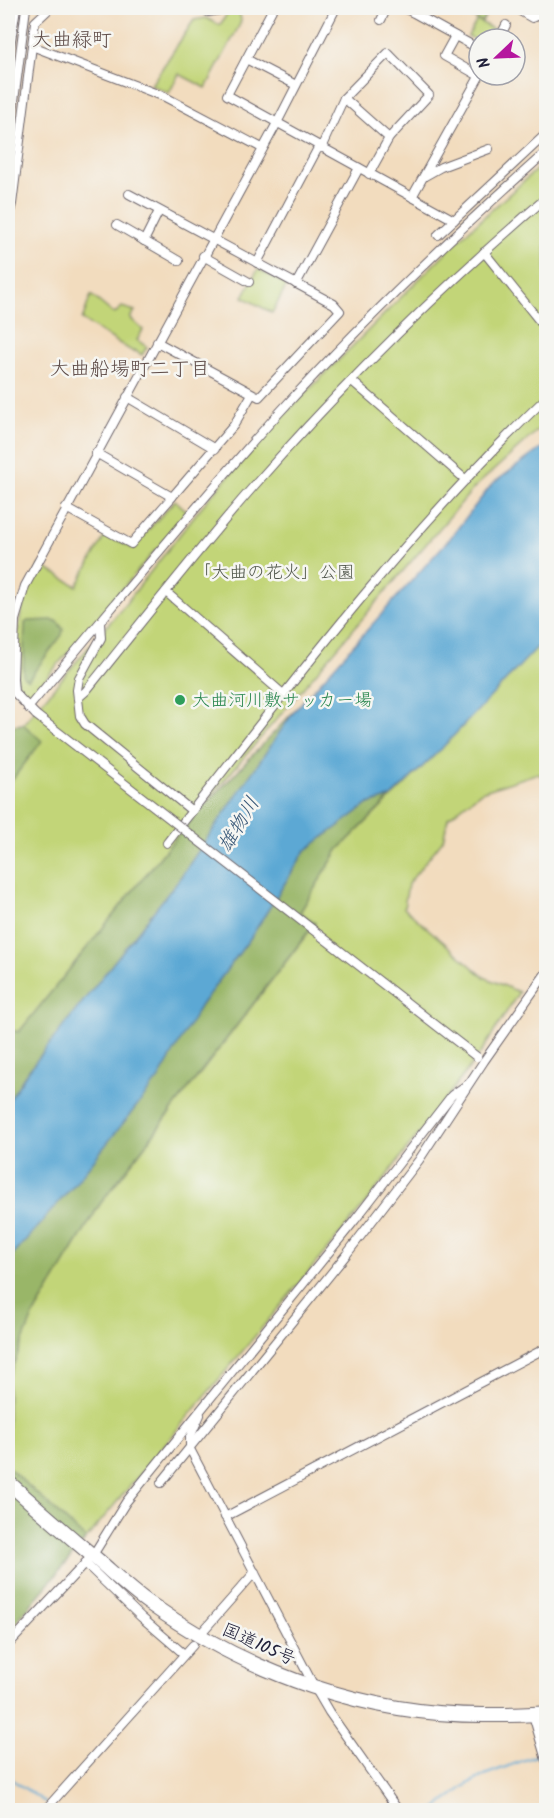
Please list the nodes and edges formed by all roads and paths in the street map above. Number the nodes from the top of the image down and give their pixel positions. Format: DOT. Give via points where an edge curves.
graph roads {
  1 [pos="16,8"];
  2 [pos="26,8"];
  3 [pos="50,8"];
  4 [pos="204,8"];
  5 [pos="234,8"];
  6 [pos="273,8"];
  7 [pos="329,8"];
  8 [pos="387,8"];
  9 [pos="403,8"];
  10 [pos="515,8"];
  11 [pos="413,10"];
  12 [pos="546,12"];
  13 [pos="381,20"];
  14 [pos="23,21"];
  15 [pos="34,24"];
  16 [pos="455,36"];
  17 [pos="467,42"];
  18 [pos="32,46"];
  19 [pos="246,58"];
  20 [pos="8,59"];
  21 [pos="467,69"];
  22 [pos="296,85"];
  23 [pos="473,87"];
  24 [pos="344,98"];
  25 [pos="277,123"];
  26 [pos="546,134"];
  27 [pos="389,138"];
  28 [pos="8,147"];
  29 [pos="320,147"];
  30 [pos="262,148"];
  31 [pos="489,150"];
  32 [pos="546,152"];
  33 [pos="359,168"];
  34 [pos="369,174"];
  35 [pos="424,177"];
  36 [pos="129,194"];
  37 [pos="412,197"];
  38 [pos="546,198"];
  39 [pos="159,211"];
  40 [pos="8,219"];
  41 [pos="454,220"];
  42 [pos="117,225"];
  43 [pos="438,235"];
  44 [pos="212,239"];
  45 [pos="144,241"];
  46 [pos="484,252"];
  47 [pos="203,256"];
  48 [pos="179,261"];
  49 [pos="257,263"];
  50 [pos="249,282"];
  51 [pos="296,284"];
  52 [pos="546,329"];
  53 [pos="157,342"];
  54 [pos="352,381"];
  55 [pos="252,394"];
  56 [pos="127,397"];
  57 [pos="546,398"];
  58 [pos="215,449"];
  59 [pos="96,453"];
  60 [pos="466,480"];
  61 [pos="172,497"];
  62 [pos="66,508"];
  63 [pos="166,592"];
  64 [pos="100,623"];
  65 [pos="11,689"];
  66 [pos="283,694"];
  67 [pos="78,698"];
  68 [pos="28,708"];
  69 [pos="192,812"];
  70 [pos="167,843"];
  71 [pos="546,973"];
  72 [pos="480,1059"];
  73 [pos="468,1084"];
  74 [pos="546,1348"];
  75 [pos="200,1412"];
  76 [pos="190,1449"];
  77 [pos="8,1482"];
  78 [pos="160,1483"];
  79 [pos="225,1517"];
  80 [pos="89,1559"];
  81 [pos="255,1572"];
  82 [pos="203,1631"];
  83 [pos="8,1645"];
  84 [pos="193,1645"];
  85 [pos="184,1654"];
  86 [pos="315,1688"];
  87 [pos="540,1714"];
  88 [pos="546,1759"];
  89 [pos="45,1810"];
  90 [pos="398,1810"];
  1 -- 20 [label="street"];
  2 -- 14 [label="street"];
  3 -- 15 [label="street"];
  4 -- 5 [label="street" via="208,12"];
  6 -- 19 [label="street"];
  7 -- 22 [label="street" via="335,10"];
  8 -- 13 [label="street"];
  9 -- 11 [label="street"];
  10 -- 12 [label="street" via="532,18"];
  11 -- 16 [label="street"];
  14 -- 15 [label="street"];
  14 -- 28 [label="street"];
  15 -- 18 [label="street"];
  16 -- 17 [label="street"];
  16 -- 21 [label="street" via="444,56"];
  18 -- 30 [label="street" via="165,97"];
  18 -- 40 [label="street"];
  19 -- 22 [label="street"];
  19 -- 25 [label="street" via="227,95"];
  22 -- 25 [label="street"];
  23 -- 35 [label="street"];
  24 -- 27 [label="street"];
  24 -- 27 [label="street" via="388,53 429,95"];
  24 -- 29 [label="street"];
  25 -- 29 [label="street"];
  25 -- 30 [label="street"];
  26 -- 41 [label="street"];
  27 -- 34 [label="street"];
  29 -- 33 [label="street"];
  29 -- 49 [label="street"];
  30 -- 44 [label="street"];
  31 -- 35 [label="street" via="441,166"];
  32 -- 64 [label="street" via="335,353 221,478"];
  33 -- 34 [label="street"];
  33 -- 51 [label="street"];
  34 -- 37 [label="street"];
  35 -- 37 [label="street"];
  36 -- 39 [label="street"];
  37 -- 41 [label="street"];
  38 -- 46 [label="street"];
  39 -- 44 [label="street"];
  39 -- 45 [label="street"];
  41 -- 43 [label="street"];
  42 -- 45 [label="street"];
  44 -- 47 [label="street"];
  44 -- 49 [label="street"];
  45 -- 48 [label="street"];
  46 -- 52 [label="street"];
  46 -- 54 [label="street"];
  47 -- 50 [label="street"];
  47 -- 53 [label="street"];
  49 -- 51 [label="street"];
  51 -- 55 [label="street" via="340,311 259,397"];
  53 -- 55 [label="street"];
  53 -- 56 [label="street"];
  54 -- 60 [label="street"];
  54 -- 63 [label="street" via="253,488"];
  55 -- 58 [label="street"];
  56 -- 58 [label="street"];
  56 -- 59 [label="street"];
  57 -- 60 [label="street"];
  58 -- 61 [label="street"];
  59 -- 61 [label="street"];
  59 -- 62 [label="street"];
  60 -- 66 [label="street"];
  61 -- 62 [label="street" via="131,543"];
  62 -- 65 [label="street" via="18,607"];
  63 -- 66 [label="street"];
  63 -- 67 [label="street"];
  64 -- 67 [label="street" via="101,638 79,678"];
  64 -- 68 [label="street"];
  65 -- 68 [label="street"];
  66 -- 69 [label="street"];
  67 -- 69 [label="street" via="85,724"];
  68 -- 72 [label="street, bridge"];
  69 -- 70 [label="street"];
  71 -- 72 [label="street"];
  72 -- 73 [label="street"];
  73 -- 75 [label="street" via="452,1095"];
  73 -- 76 [label="street" via="419,1160"];
  74 -- 79 [label="street"];
  75 -- 76 [label="street" via="190,1437"];
  75 -- 80 [label="street" via="126,1502"];
  76 -- 78 [label="street"];
  76 -- 79 [label="street"];
  77 -- 80 [label="highway, 国道105号" via="80,1545"];
  79 -- 81 [label="street"];
  80 -- 83 [label="street"];
  80 -- 85 [label="street" via="141,1617"];
  80 -- 86 [label="highway, 国道105号" via="207,1640"];
  81 -- 82 [label="street"];
  81 -- 86 [label="street"];
  84 -- 85 [label="street"];
  85 -- 89 [label="street"];
  86 -- 87 [label="highway, 国道105号" via="352,1699 428,1712 465,1716"];
  86 -- 90 [label="street"];
  87 -- 88 [label="street"];
}
